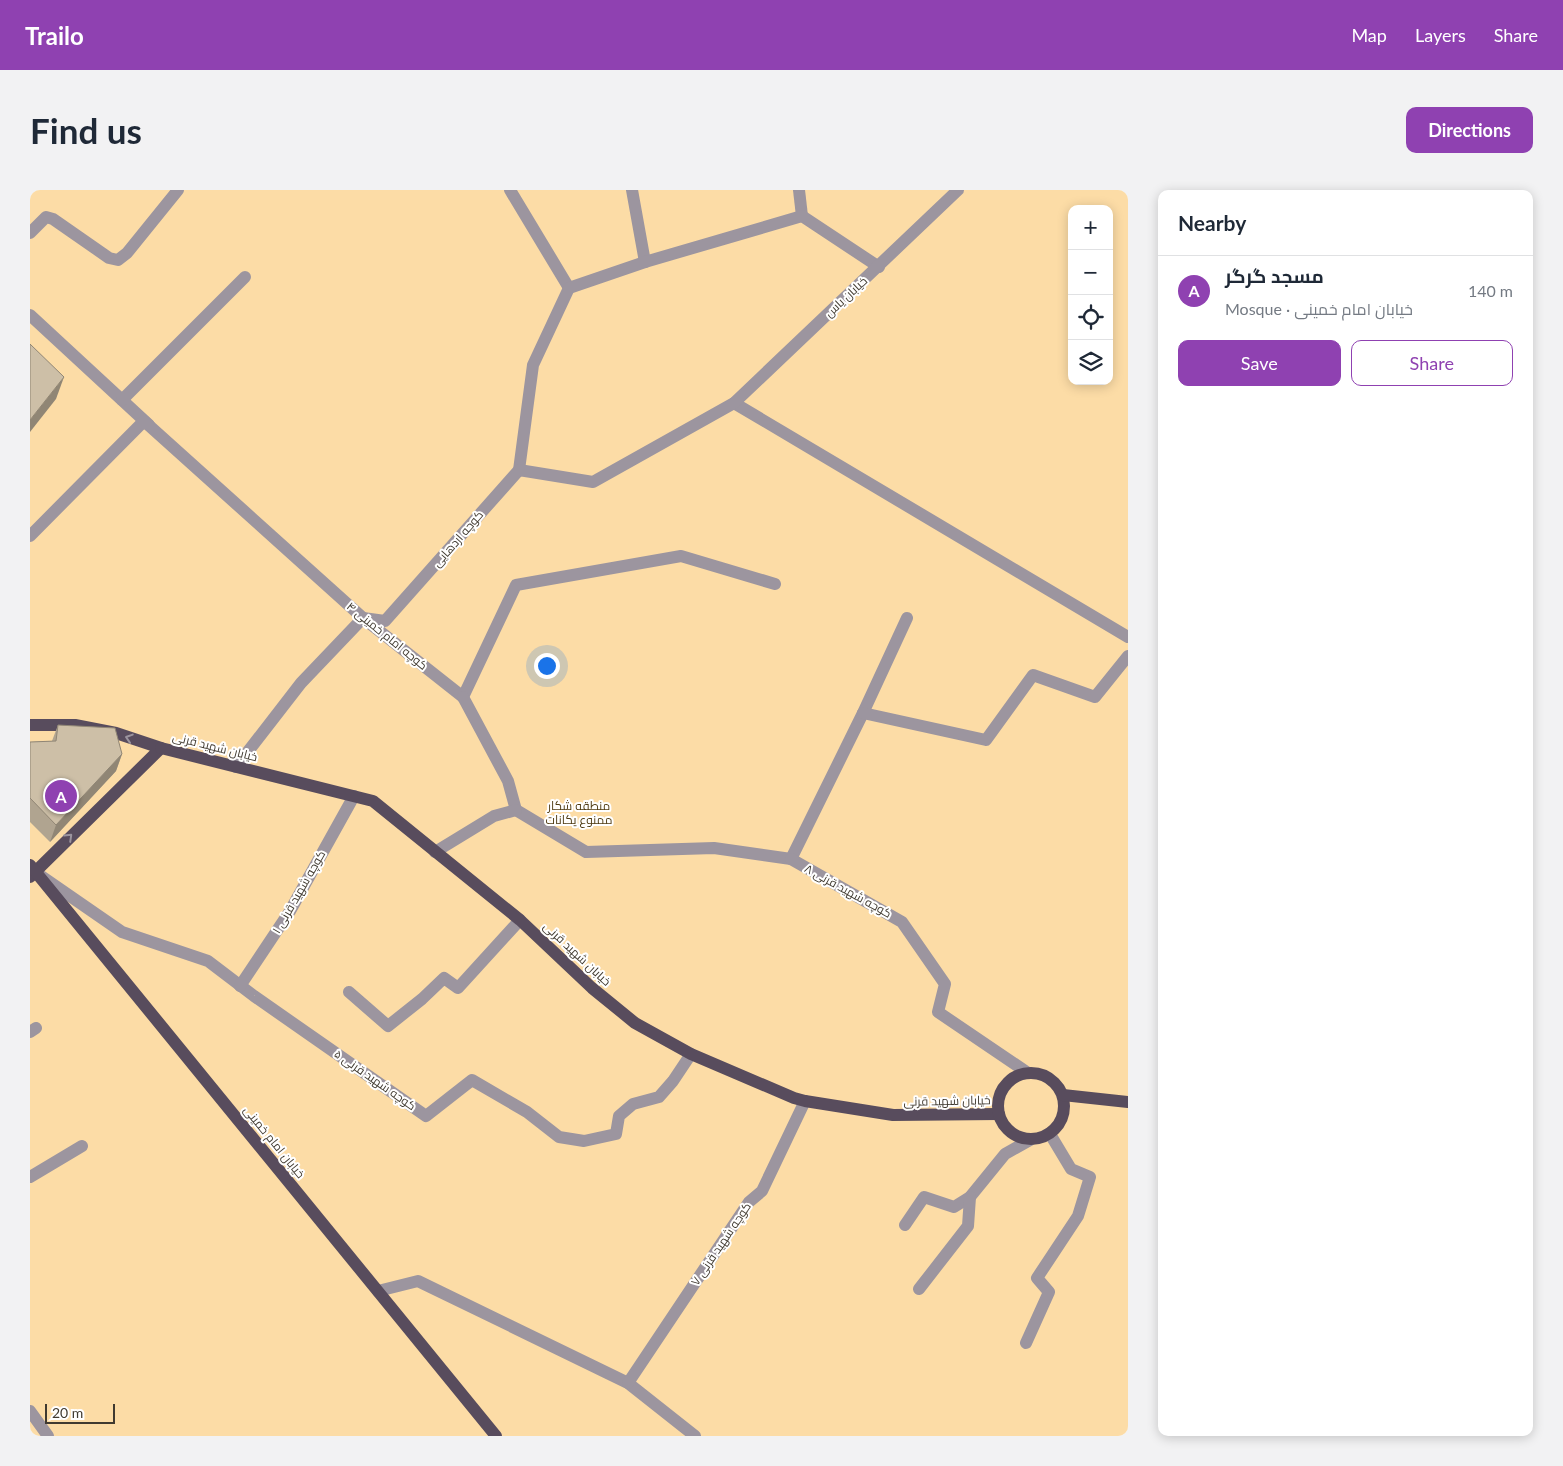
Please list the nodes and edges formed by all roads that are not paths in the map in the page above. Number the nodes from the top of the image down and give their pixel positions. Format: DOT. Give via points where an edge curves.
graph roads {
  1 [pos="178,190"];
  2 [pos="510,190"];
  3 [pos="632,190"];
  4 [pos="799,190"];
  5 [pos="958,190"];
  6 [pos="802,216"];
  7 [pos="30,233"];
  8 [pos="645,262"];
  9 [pos="879,267"];
  10 [pos="245,277"];
  11 [pos="569,288"];
  12 [pos="30,315"];
  13 [pos="122,400"];
  14 [pos="734,403"];
  15 [pos="151,427"];
  16 [pos="518,470"];
  17 [pos="30,536"];
  18 [pos="775,584"];
  19 [pos="363,618"];
  20 [pos="907,618"];
  21 [pos="1128,637"];
  22 [pos="1128,656"];
  23 [pos="463,697"];
  24 [pos="863,713"];
  25 [pos="30,725"];
  26 [pos="161,748"];
  27 [pos="236,767"];
  28 [pos="354,796"];
  29 [pos="516,810"];
  30 [pos="435,852"];
  31 [pos="791,859"];
  32 [pos="32,871"];
  33 [pos="520,920"];
  34 [pos="240,986"];
  35 [pos="348,992"];
  36 [pos="692,1054"];
  37 [pos="1028,1073"];
  38 [pos="1063,1095"];
  39 [pos="805,1101"];
  40 [pos="1128,1102"];
  41 [pos="999,1114"];
  42 [pos="1050,1134"];
  43 [pos="1030,1140"];
  44 [pos="82,1146"];
  45 [pos="30,1177"];
  46 [pos="970,1197"];
  47 [pos="905,1226"];
  48 [pos="919,1289"];
  49 [pos="378,1291"];
  50 [pos="1026,1343"];
  51 [pos="628,1384"];
  52 [pos="30,1411"];
  53 [pos="48,1436"];
  54 [pos="496,1436"];
  55 [pos="695,1436"];
  1 -- 7 [label="street" via="118,260 109,258 53,219 46,217"];
  2 -- 11 [label="street"];
  3 -- 8 [label="street"];
  4 -- 6 [label="street"];
  5 -- 9 [label="street, خیابان یاس"];
  6 -- 8 [label="street"];
  6 -- 9 [label="street"];
  8 -- 11 [label="street"];
  9 -- 14 [label="street, خیابان یاس"];
  10 -- 13 [label="street"];
  11 -- 16 [label="street" via="533,365"];
  12 -- 13 [label="street, کوچه امام خمینی ۴"];
  13 -- 15 [label="street, کوچه امام خمینی ۴"];
  14 -- 16 [label="street" via="593,482"];
  14 -- 21 [label="street"];
  15 -- 17 [label="street" via="144,421"];
  15 -- 19 [label="street, کوچه امام خمینی ۴"];
  16 -- 19 [label="street, کوچه اردهایی" via="385,621"];
  18 -- 23 [label="street" via="681,556 516,585"];
  19 -- 23 [label="street, کوچه امام خمینی ۴"];
  19 -- 27 [label="street" via="301,683"];
  20 -- 24 [label="street"];
  22 -- 24 [label="street" via="1095,698 1033,675 986,740"];
  23 -- 29 [label="street" via="508,781"];
  24 -- 31 [label="street"];
  26 -- 25 [label="main road, خیابان شهید قرنی, one-way" via="116,733 75,725"];
  26 -- 27 [label="main road, خیابان شهید قرنی"];
  32 -- 26 [label="main road, one-way"];
  27 -- 28 [label="main road, خیابان شهید قرنی"];
  28 -- 30 [label="main road, خیابان شهید قرنی" via="373,801"];
  28 -- 34 [label="street, کوچه شهید قرنی ۱" via="290,911"];
  29 -- 30 [label="street" via="494,816"];
  29 -- 31 [label="street" via="586,852 714,848"];
  30 -- 33 [label="main road, خیابان شهید قرنی"];
  31 -- 37 [label="street, کوچه شهید قرنی ۸" via="902,922 945,984 938,1012"];
  32 -- 34 [label="street, کوچه شهید قرنی ۵" via="122,932 208,961"];
  32 -- 49 [label="main road, خیابان امام خمینی"];
  33 -- 35 [label="street" via="458,988 444,978 388,1026"];
  33 -- 36 [label="main road, خیابان شهید قرنی" via="592,988 635,1023"];
  34 -- 36 [label="street, کوچه شهید قرنی ۵" via="426,1116 472,1080 527,1112 559,1137 584,1141 616,1134 619,1116 633,1104 659,1097"];
  36 -- 39 [label="main road, خیابان شهید قرنی"];
  37 -- 38 [label="main road" via="1050,1078"];
  37 -- 41 [label="main road" via="1008,1083 1001,1092"];
  38 -- 40 [label="main road"];
  38 -- 42 [label="main road" via="1063,1116"];
  39 -- 41 [label="main road, خیابان شهید قرنی" via="893,1115"];
  39 -- 51 [label="street, کوچه شهید قرنی ۷" via="762,1191 749,1202"];
  41 -- 43 [label="main road" via="1010,1132"];
  42 -- 43 [label="main road"];
  42 -- 50 [label="street" via="1071,1168 1090,1177 1078,1216 1037,1278 1049,1292"];
  43 -- 46 [label="street" via="1005,1154"];
  44 -- 45 [label="street"];
  46 -- 47 [label="street" via="954,1207 924,1197"];
  46 -- 48 [label="street" via="968,1226"];
  49 -- 51 [label="street" via="418,1281"];
  49 -- 54 [label="main road, خیابان امام خمینی"];
  51 -- 55 [label="street"];
  52 -- 53 [label="street"];
}
